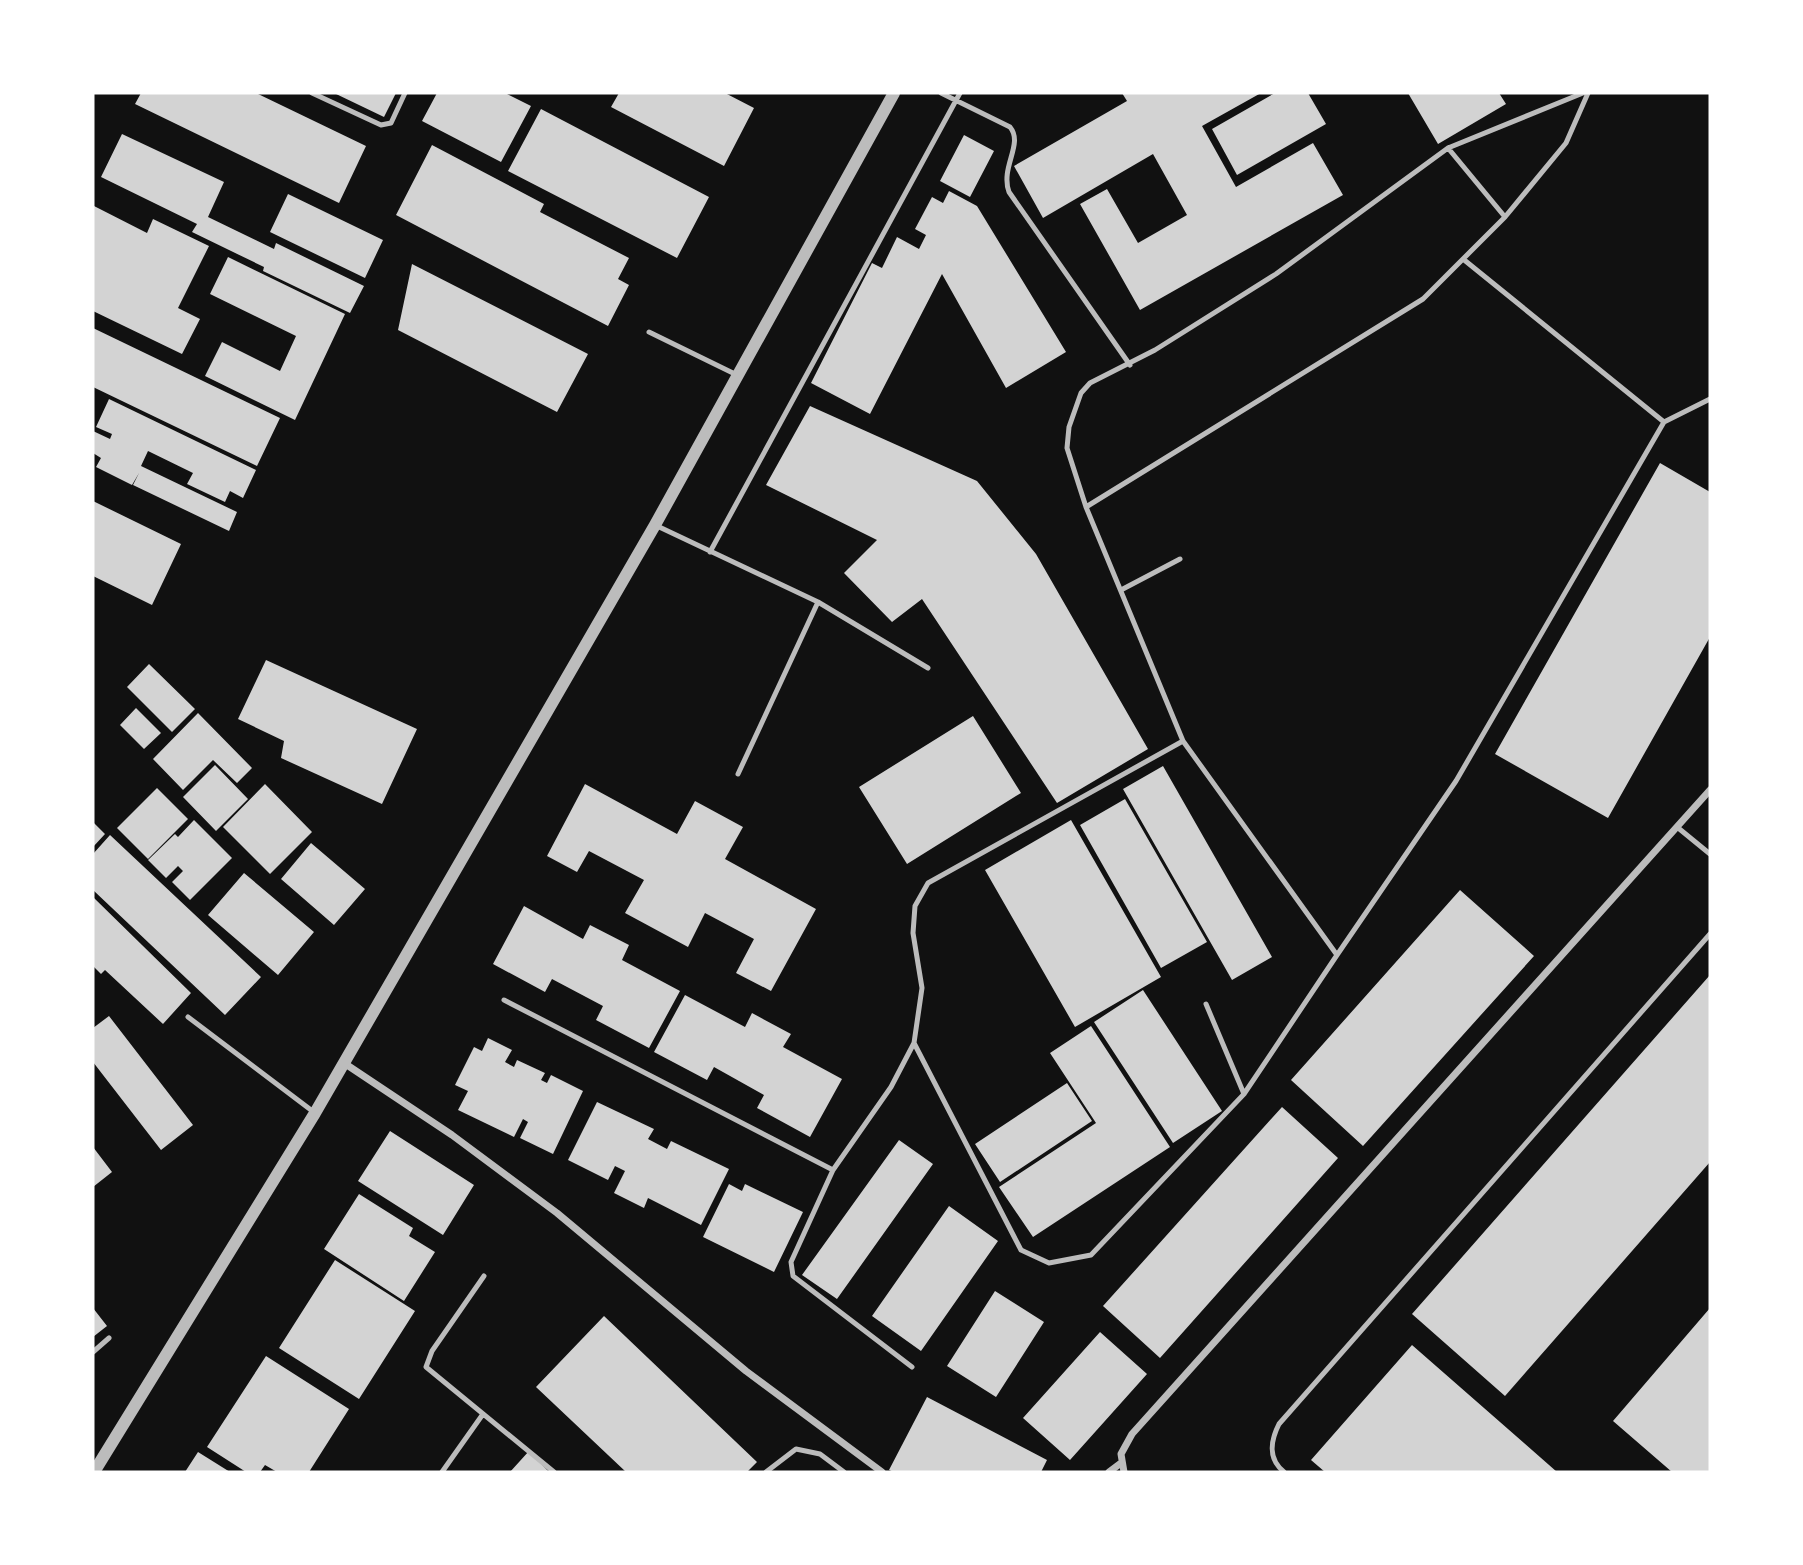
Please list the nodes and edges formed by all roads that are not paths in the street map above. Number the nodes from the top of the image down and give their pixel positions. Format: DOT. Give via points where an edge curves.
graph roads {
  1 [pos="312,93"];
  2 [pos="405,93"];
  3 [pos="894,93"];
  4 [pos="940,93"];
  5 [pos="960,93"];
  6 [pos="1585,93"];
  7 [pos="956,101"];
  8 [pos="1448,148"];
  9 [pos="1505,217"];
  10 [pos="1462,259"];
  11 [pos="649,332"];
  12 [pos="1130,365"];
  13 [pos="737,375"];
  14 [pos="1710,399"];
  15 [pos="1664,422"];
  16 [pos="1086,507"];
  17 [pos="655,525"];
  18 [pos="710,552"];
  19 [pos="1180,559"];
  20 [pos="1121,590"];
  21 [pos="818,602"];
  22 [pos="928,668"];
  23 [pos="1183,741"];
  24 [pos="738,774"];
  25 [pos="1710,790"];
  26 [pos="1677,827"];
  27 [pos="1710,854"];
  28 [pos="1710,934"];
  29 [pos="1337,955"];
  30 [pos="504,1000"];
  31 [pos="1206,1004"];
  32 [pos="188,1017"];
  33 [pos="914,1043"];
  34 [pos="344,1063"];
  35 [pos="1244,1094"];
  36 [pos="315,1114"];
  37 [pos="833,1170"];
  38 [pos="484,1276"];
  39 [pos="109,1338"];
  40 [pos="93,1352"];
  41 [pos="912,1367"];
  42 [pos="483,1414"];
  43 [pos="1121,1458"];
  44 [pos="94,1472"];
  45 [pos="442,1472"];
  46 [pos="554,1472"];
  47 [pos="766,1472"];
  48 [pos="844,1472"];
  49 [pos="883,1472"];
  50 [pos="1109,1472"];
  51 [pos="1124,1472"];
  52 [pos="1284,1472"];
  1 -- 2 [label="lane" via="381,125 391,122"];
  3 -- 13 [label="street"];
  4 -- 7 [label="lane"];
  5 -- 7 [label="lane"];
  6 -- 8 [label="lane"];
  6 -- 9 [label="lane" via="1566,143"];
  7 -- 12 [label="lane" via="1015,133 1005,175 1009,192"];
  7 -- 18 [label="lane"];
  8 -- 9 [label="lane"];
  8 -- 12 [label="lane" via="1276,274"];
  9 -- 10 [label="lane"];
  10 -- 15 [label="lane"];
  10 -- 16 [label="lane" via="1423,299"];
  11 -- 13 [label="lane"];
  12 -- 16 [label="lane" via="1090,383 1081,393 1069,427 1067,448"];
  13 -- 17 [label="street"];
  14 -- 15 [label="lane"];
  15 -- 29 [label="lane" via="1456,781"];
  16 -- 20 [label="lane"];
  17 -- 18 [label="lane"];
  17 -- 34 [label="street"];
  18 -- 21 [label="lane"];
  19 -- 20 [label="lane"];
  20 -- 23 [label="lane"];
  21 -- 22 [label="lane"];
  21 -- 24 [label="lane"];
  23 -- 29 [label="lane"];
  23 -- 33 [label="lane" via="928,883 915,906 913,933 922,988"];
  25 -- 26 [label="street"];
  26 -- 27 [label="lane"];
  26 -- 43 [label="street" via="1132,1434"];
  28 -- 52 [label="lane" via="1279,1424 1272,1454 1275,1465"];
  29 -- 35 [label="lane"];
  30 -- 37 [label="lane"];
  31 -- 35 [label="lane"];
  32 -- 36 [label="lane"];
  33 -- 35 [label="lane" via="1021,1250 1049,1263 1091,1255"];
  33 -- 37 [label="lane" via="891,1087"];
  34 -- 36 [label="street"];
  34 -- 49 [label="street" via="557,1213 746,1371"];
  36 -- 44 [label="street"];
  37 -- 41 [label="lane" via="791,1262 793,1276"];
  38 -- 42 [label="lane" via="432,1351 426,1367"];
  39 -- 40 [label="lane"];
  42 -- 45 [label="lane"];
  42 -- 46 [label="lane"];
  43 -- 50 [label="street"];
  43 -- 51 [label="street"];
  47 -- 48 [label="lane" via="796,1449 820,1454"];
}
